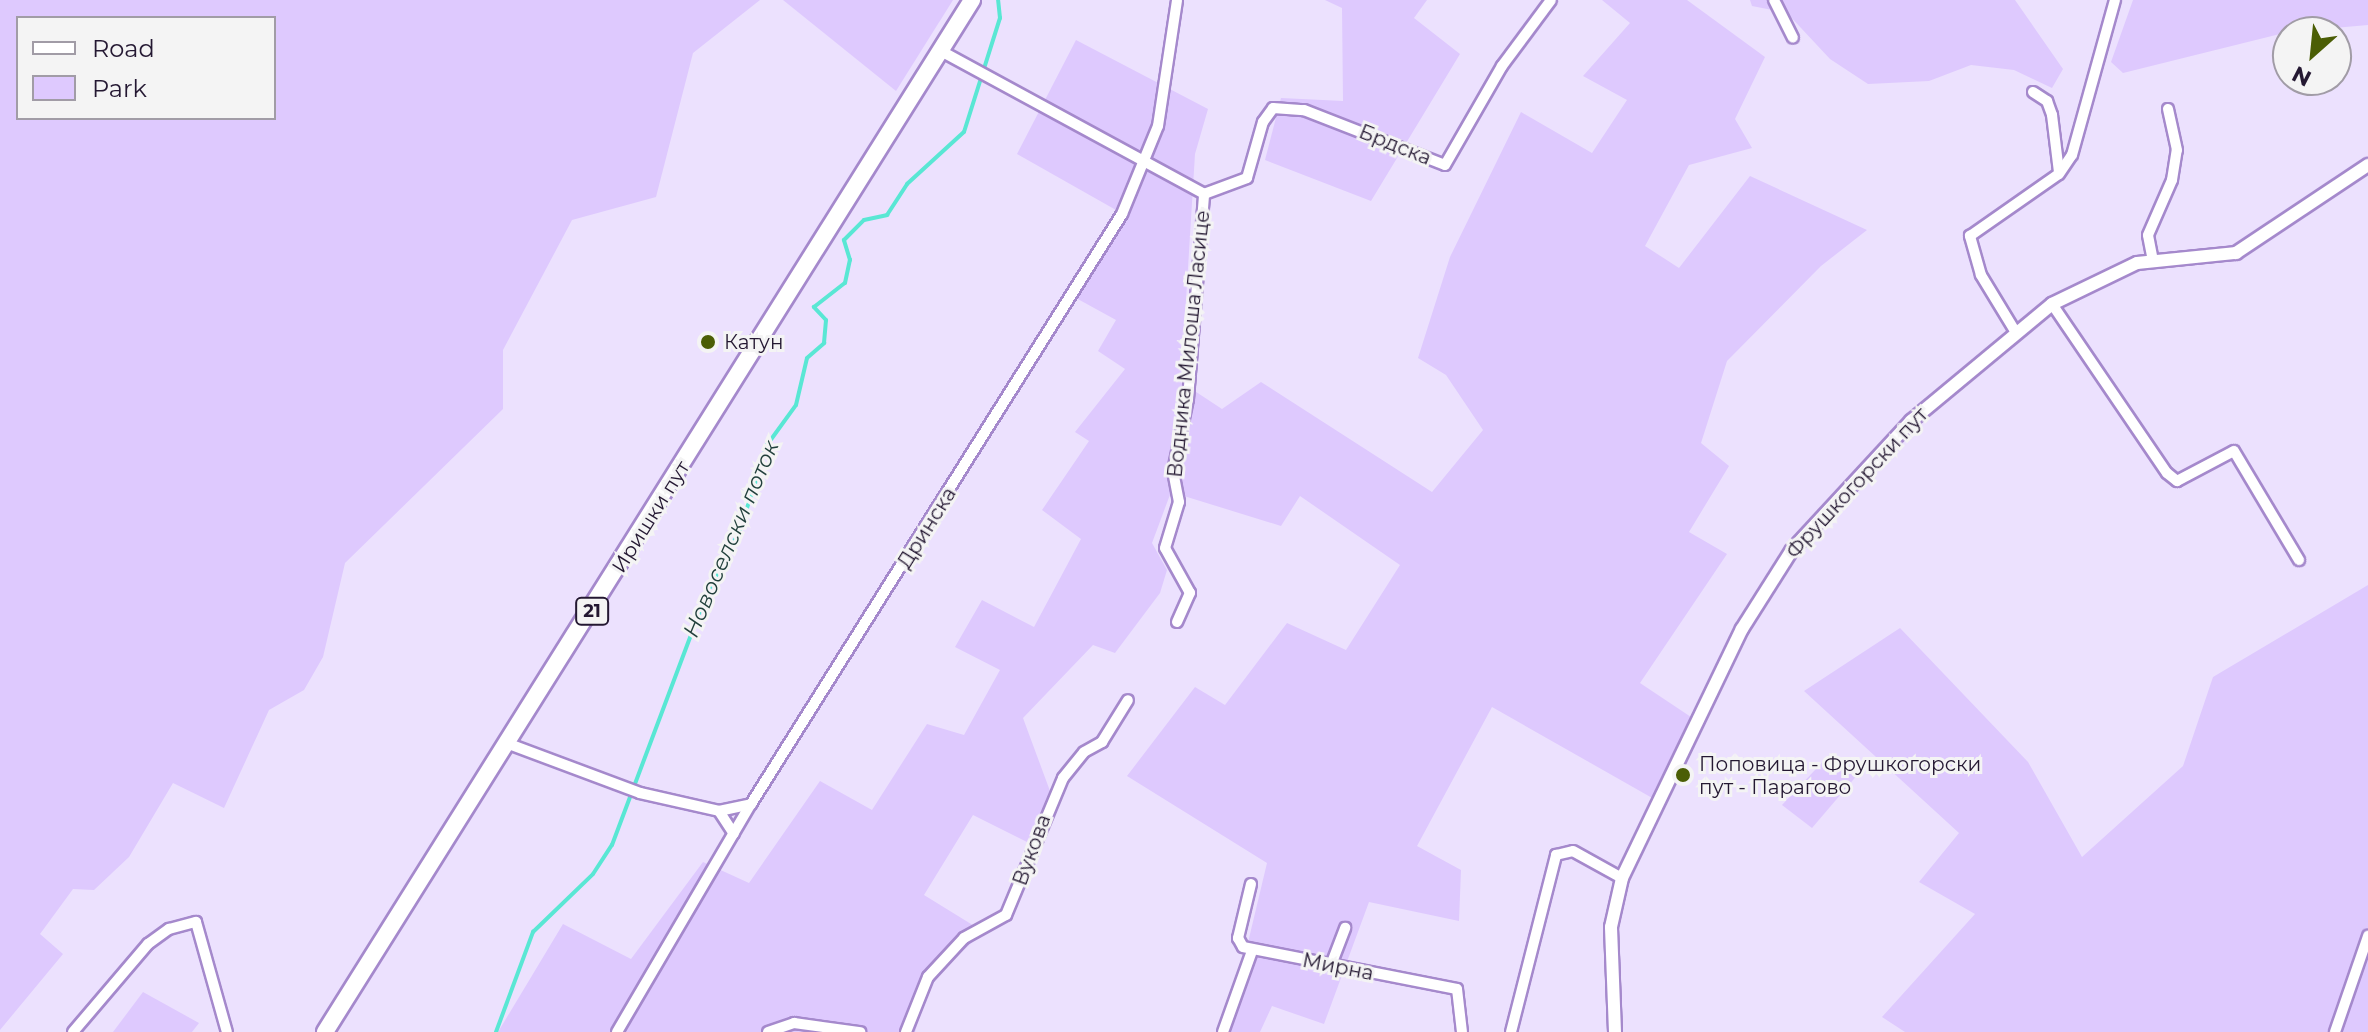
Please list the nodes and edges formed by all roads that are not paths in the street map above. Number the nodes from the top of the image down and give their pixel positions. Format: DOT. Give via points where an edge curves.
graph roads {
  1 [pos="972,0"];
  2 [pos="1177,0"];
  3 [pos="1551,0"];
  4 [pos="1774,0"];
  5 [pos="2115,0"];
  6 [pos="1793,38"];
  7 [pos="941,51"];
  8 [pos="2033,92"];
  9 [pos="2168,109"];
  10 [pos="1147,160"];
  11 [pos="2368,165"];
  12 [pos="2059,174"];
  13 [pos="1204,194"];
  14 [pos="2153,261"];
  15 [pos="2052,304"];
  16 [pos="2015,331"];
  17 [pos="2299,560"];
  18 [pos="1177,622"];
  19 [pos="1128,700"];
  20 [pos="509,744"];
  21 [pos="751,804"];
  22 [pos="719,811"];
  23 [pos="734,834"];
  24 [pos="1622,878"];
  25 [pos="1251,884"];
  26 [pos="1345,928"];
  27 [pos="2368,936"];
  28 [pos="1252,951"];
  29 [pos="1331,965"];
  30 [pos="73,1032"];
  31 [pos="227,1032"];
  32 [pos="325,1032"];
  33 [pos="617,1032"];
  34 [pos="768,1032"];
  35 [pos="860,1032"];
  36 [pos="906,1032"];
  37 [pos="1223,1032"];
  38 [pos="1462,1032"];
  39 [pos="1511,1032"];
  40 [pos="1615,1032"];
  41 [pos="2335,1032"];
  1 -- 7 [label="main road, Иришки пут / 21"];
  2 -- 10 [label="street, Дринска" via="1165,92"];
  3 -- 13 [label="street, Брдска" via="1502,66 1445,165 1304,110 1273,108 1263,122 1247,178"];
  4 -- 6 [label="street"];
  5 -- 12 [label="street" via="2083,125"];
  7 -- 10 [label="street"];
  7 -- 20 [label="main road, Иришки пут / 21"];
  8 -- 12 [label="street" via="2047,101 2057,129"];
  9 -- 14 [label="street" via="2177,150 2172,180 2148,235"];
  10 -- 13 [label="street"];
  10 -- 21 [label="street, Дринска" via="1122,214 1015,389"];
  11 -- 14 [label="street, Фрушкогорски пут" via="2236,253"];
  12 -- 16 [label="street" via="1970,236 1981,275"];
  13 -- 18 [label="street, Водника Милоша Ласице" via="1188,399 1173,471 1179,502 1165,548 1190,593"];
  14 -- 15 [label="street, Фрушкогорски пут" via="2109,272"];
  15 -- 16 [label="street, Фрушкогорски пут"];
  15 -- 17 [label="street" via="2167,473 2177,481 2234,451"];
  16 -- 24 [label="street, Фрушкогорски пут" via="1911,421 1766,584"];
  19 -- 36 [label="street, Вукова" via="1102,742 1084,752 1063,778 1006,915 964,938 928,977"];
  20 -- 22 [label="street" via="640,793"];
  20 -- 32 [label="main road, Иришки пут / 21"];
  21 -- 22 [label="street"];
  21 -- 23 [label="street, Дринска"];
  22 -- 23 [label="street"];
  23 -- 33 [label="street, Дринска"];
  24 -- 39 [label="street" via="1573,851 1556,855"];
  24 -- 40 [label="street, Фрушкогорски пут" via="1611,927"];
  25 -- 28 [label="street" via="1238,938"];
  26 -- 29 [label="street"];
  27 -- 41 [label="street"];
  28 -- 29 [label="street, Мирна"];
  28 -- 37 [label="street"];
  29 -- 38 [label="street, Мирна" via="1457,989"];
  30 -- 31 [label="street" via="148,944 169,929 196,922"];
  34 -- 35 [label="street" via="794,1023"];
}
